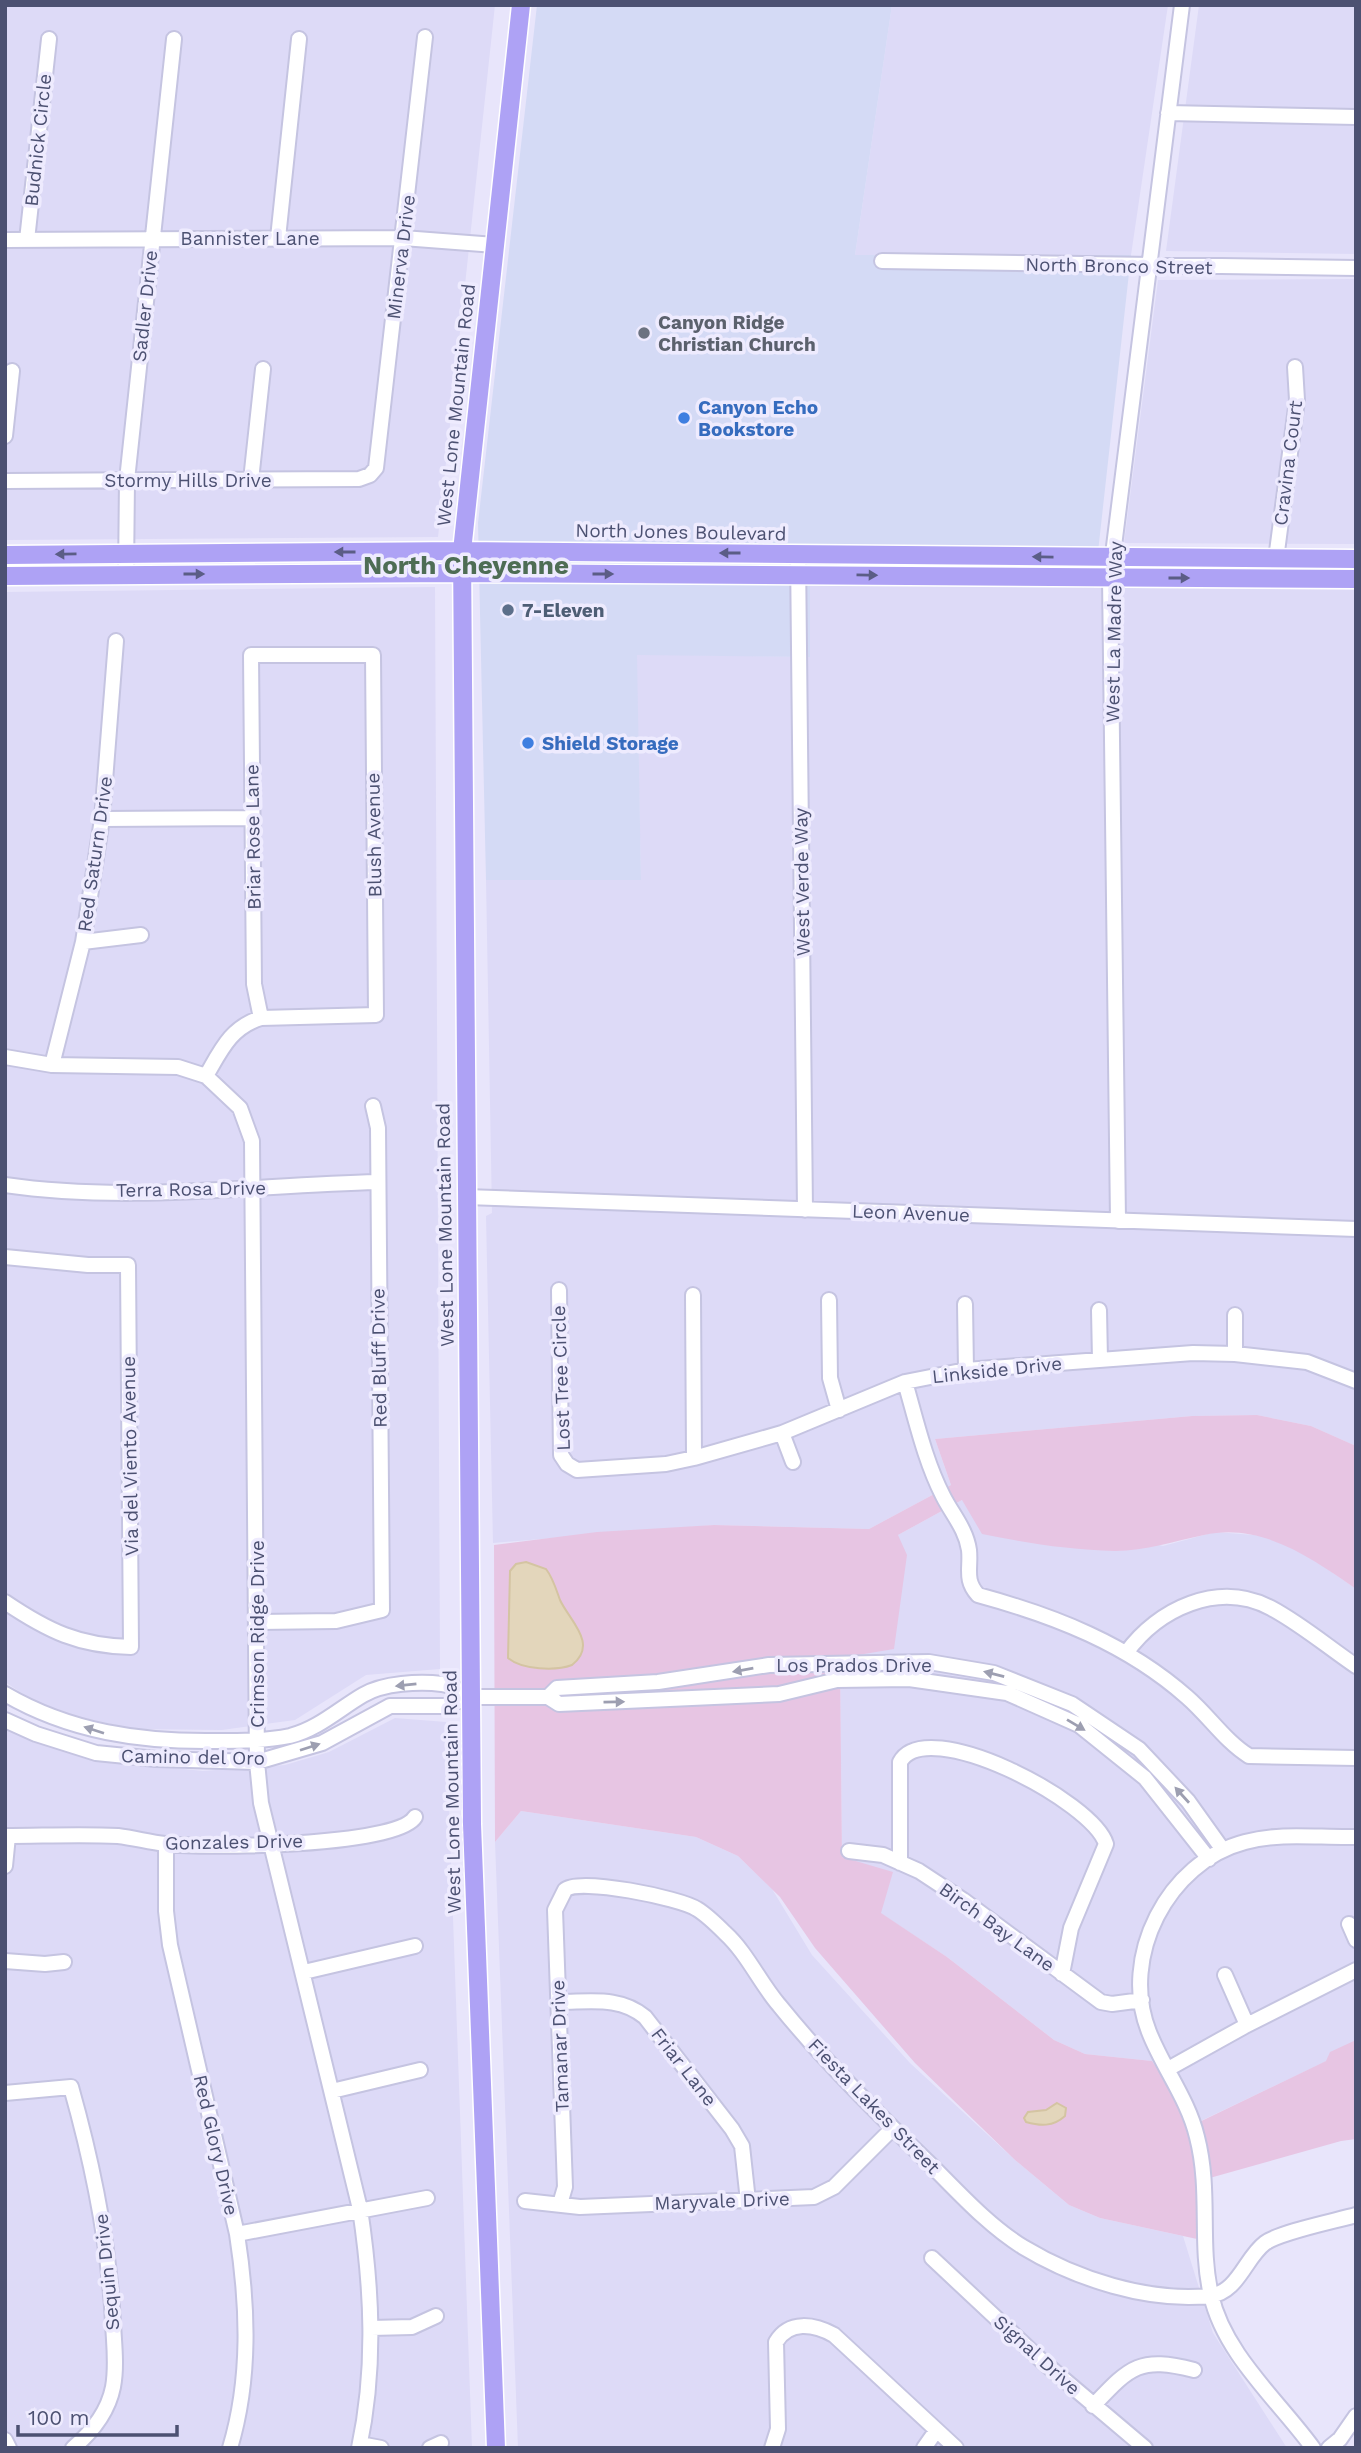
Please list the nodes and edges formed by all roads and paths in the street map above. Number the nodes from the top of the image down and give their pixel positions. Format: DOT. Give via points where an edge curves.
graph roads {
  1 [pos="521,5"];
  2 [pos="1181,5"];
  3 [pos="425,37"];
  4 [pos="48,39"];
  5 [pos="174,39"];
  6 [pos="299,39"];
  7 [pos="1168,113"];
  8 [pos="1356,117"];
  9 [pos="278,238"];
  10 [pos="403,238"];
  11 [pos="152,239"];
  12 [pos="5,240"];
  13 [pos="26,240"];
  14 [pos="495,245"];
  15 [pos="882,261"];
  16 [pos="1148,267"];
  17 [pos="1356,268"];
  18 [pos="1295,367"];
  19 [pos="263,369"];
  20 [pos="12,371"];
  21 [pos="5,436"];
  22 [pos="370,475"];
  23 [pos="127,480"];
  24 [pos="251,480"];
  25 [pos="5,481"];
  26 [pos="462,551"];
  27 [pos="126,554"];
  28 [pos="798,554"];
  29 [pos="5,555"];
  30 [pos="1112,557"];
  31 [pos="1276,559"];
  32 [pos="1356,559"];
  33 [pos="462,573"];
  34 [pos="799,574"];
  35 [pos="126,575"];
  36 [pos="5,576"];
  37 [pos="1111,578"];
  38 [pos="1356,579"];
  39 [pos="116,640"];
  40 [pos="251,656"];
  41 [pos="252,818"];
  42 [pos="102,819"];
  43 [pos="141,935"];
  44 [pos="83,942"];
  45 [pos="261,1018"];
  46 [pos="5,1057"];
  47 [pos="52,1065"];
  48 [pos="206,1076"];
  49 [pos="373,1106"];
  50 [pos="377,1182"];
  51 [pos="5,1185"];
  52 [pos="253,1190"];
  53 [pos="466,1198"];
  54 [pos="805,1210"];
  55 [pos="1118,1221"];
  56 [pos="1356,1229"];
  57 [pos="5,1257"];
  58 [pos="559,1290"];
  59 [pos="693,1295"];
  60 [pos="829,1300"];
  61 [pos="965,1304"];
  62 [pos="1100,1310"];
  63 [pos="1235,1315"];
  64 [pos="1235,1354"];
  65 [pos="1100,1360"];
  66 [pos="965,1370"];
  67 [pos="1356,1381"];
  68 [pos="905,1382"];
  69 [pos="839,1410"];
  70 [pos="782,1433"];
  71 [pos="694,1458"];
  72 [pos="793,1462"];
  73 [pos="567,1464"];
  74 [pos="5,1602"];
  75 [pos="258,1622"];
  76 [pos="1126,1653"];
  77 [pos="1356,1666"];
  78 [pos="5,1694"];
  79 [pos="471,1696"];
  80 [pos="548,1697"];
  81 [pos="5,1720"];
  82 [pos="257,1740"];
  83 [pos="1356,1758"];
  84 [pos="257,1762"];
  85 [pos="415,1817"];
  86 [pos="7,1836"];
  87 [pos="1356,1837"];
  88 [pos="166,1844"];
  89 [pos="274,1845"];
  90 [pos="1223,1850"];
  91 [pos="849,1851"];
  92 [pos="1209,1859"];
  93 [pos="900,1863"];
  94 [pos="5,1866"];
  95 [pos="565,1890"];
  96 [pos="1349,1924"];
  97 [pos="1356,1940"];
  98 [pos="415,1946"];
  99 [pos="5,1961"];
  100 [pos="64,1962"];
  101 [pos="1356,1970"];
  102 [pos="304,1972"];
  103 [pos="1062,1975"];
  104 [pos="1225,1975"];
  105 [pos="1142,2000"];
  106 [pos="559,2002"];
  107 [pos="1247,2025"];
  108 [pos="1168,2069"];
  109 [pos="420,2070"];
  110 [pos="332,2091"];
  111 [pos="5,2093"];
  112 [pos="892,2128"];
  113 [pos="427,2199"];
  114 [pos="525,2201"];
  115 [pos="748,2201"];
  116 [pos="560,2204"];
  117 [pos="359,2209"];
  118 [pos="1356,2215"];
  119 [pos="237,2234"];
  120 [pos="932,2258"];
  121 [pos="1211,2296"];
  122 [pos="436,2316"];
  123 [pos="371,2328"];
  124 [pos="1194,2370"];
  125 [pos="1093,2406"];
  126 [pos="1356,2416"];
  127 [pos="936,2431"];
  128 [pos="5,2440"];
  129 [pos="359,2446"];
  130 [pos="9,2448"];
  131 [pos="73,2448"];
  132 [pos="230,2448"];
  133 [pos="381,2448"];
  134 [pos="496,2448"];
  135 [pos="772,2448"];
  136 [pos="924,2448"];
  137 [pos="956,2448"];
  138 [pos="1145,2448"];
  139 [pos="1313,2448"];
  140 [pos="1329,2448"];
  1 -- 14 [label="main road, West Lone Mountain Road"];
  2 -- 7 [label="street, West La Madre Way"];
  3 -- 10 [label="street, Minerva Drive"];
  4 -- 13 [label="street, Budnick Circle"];
  5 -- 11 [label="street, Sadler Drive"];
  6 -- 9 [label="street"];
  7 -- 8 [label="street"];
  7 -- 16 [label="street, West La Madre Way"];
  9 -- 10 [label="street, Bannister Lane"];
  9 -- 11 [label="street, Bannister Lane"];
  10 -- 14 [label="street, Bannister Lane"];
  10 -- 22 [label="street, Minerva Drive" via="376,468"];
  11 -- 13 [label="street, Bannister Lane"];
  11 -- 23 [label="street, Sadler Drive"];
  12 -- 13 [label="street, Bannister Lane"];
  14 -- 26 [label="main road, West Lone Mountain Road"];
  15 -- 16 [label="street, North Bronco Street"];
  16 -- 17 [label="street, North Bronco Street"];
  16 -- 30 [label="street, West La Madre Way"];
  18 -- 31 [label="street, Cravina Court" via="1297,400"];
  19 -- 24 [label="street"];
  20 -- 21 [label="street"];
  22 -- 24 [label="street, Stormy Hills Drive" via="359,479"];
  23 -- 24 [label="street, Stormy Hills Drive"];
  23 -- 25 [label="street, Stormy Hills Drive"];
  23 -- 27 [label="street, Sadler Drive"];
  26 -- 27 [label="main road, North Jones Boulevard, one-way"];
  28 -- 26 [label="main road, North Jones Boulevard, one-way"];
  26 -- 33 [label="main road, West Lone Mountain Road"];
  27 -- 29 [label="main road, North Jones Boulevard, one-way"];
  27 -- 35 [label="street, Sadler Drive"];
  30 -- 28 [label="main road, North Jones Boulevard, one-way"];
  28 -- 34 [label="street, West Verde Way"];
  30 -- 31 [label="main road, North Jones Boulevard"];
  30 -- 37 [label="street, West La Madre Way"];
  31 -- 32 [label="main road, North Jones Boulevard"];
  33 -- 34 [label="main road, one-way"];
  35 -- 33 [label="main road, one-way"];
  33 -- 53 [label="main road, West Lone Mountain Road"];
  34 -- 37 [label="main road, one-way"];
  34 -- 54 [label="street, West Verde Way"];
  35 -- 36 [label="main road"];
  37 -- 38 [label="main road, one-way"];
  37 -- 55 [label="street, West La Madre Way"];
  39 -- 42 [label="street, Red Saturn Drive"];
  40 -- 41 [label="street, Briar Rose Lane"];
  40 -- 45 [label="street, Blush Avenue" via="373,655 376,1015"];
  41 -- 42 [label="street"];
  41 -- 45 [label="street, Briar Rose Lane" via="254,984"];
  42 -- 44 [label="street, Red Saturn Drive"];
  43 -- 44 [label="street"];
  44 -- 47 [label="street, Red Saturn Drive"];
  45 -- 48 [label="street" via="228,1038"];
  46 -- 47 [label="street"];
  47 -- 48 [label="street" via="178,1067"];
  48 -- 52 [label="street, Crimson Ridge Drive" via="240,1108 252,1141"];
  49 -- 50 [label="street, Red Bluff Drive" via="378,1128"];
  50 -- 52 [label="street, Terra Rosa Drive"];
  50 -- 75 [label="street, Red Bluff Drive" via="382,1610 337,1621"];
  51 -- 52 [label="street, Terra Rosa Drive" via="68,1191"];
  52 -- 75 [label="street, Crimson Ridge Drive"];
  53 -- 54 [label="street, Leon Avenue"];
  53 -- 79 [label="main road, West Lone Mountain Road"];
  54 -- 55 [label="street, Leon Avenue"];
  55 -- 56 [label="street, Leon Avenue"];
  57 -- 74 [label="street, Via del Viento Avenue" via="128,1265 131,1647 100,1647 65,1638"];
  58 -- 73 [label="street, Lost Tree Circle" via="561,1455"];
  59 -- 71 [label="street"];
  60 -- 69 [label="street" via="830,1378"];
  61 -- 66 [label="street"];
  62 -- 65 [label="street"];
  63 -- 64 [label="street"];
  64 -- 65 [label="street, Linkside Drive"];
  64 -- 67 [label="street, Linkside Drive" via="1307,1363"];
  65 -- 66 [label="street, Linkside Drive"];
  66 -- 68 [label="street, Linkside Drive"];
  68 -- 69 [label="street, Linkside Drive"];
  68 -- 76 [label="street" via="929,1461 961,1524 969,1550 971,1588 978,1595 1049,1616"];
  69 -- 70 [label="street, Linkside Drive"];
  70 -- 71 [label="street, Linkside Drive"];
  70 -- 72 [label="street"];
  71 -- 73 [label="street, Linkside Drive" via="593,1472"];
  75 -- 82 [label="street, Crimson Ridge Drive"];
  76 -- 77 [label="street" via="1151,1623 1181,1606 1212,1598 1242,1599 1270,1608"];
  76 -- 83 [label="street" via="1188,1698 1249,1756"];
  82 -- 78 [label="street, Camino del Oro, one-way" via="170,1741 111,1735 50,1716"];
  79 -- 80 [label="street, Los Prados Drive"];
  79 -- 82 [label="street, Camino del Oro, one-way" via="444,1684 402,1684 365,1693 338,1715 292,1735"];
  84 -- 79 [label="street, Camino del Oro, one-way" via="322,1743 390,1706 445,1706"];
  79 -- 134 [label="main road, West Lone Mountain Road" via="473,1869"];
  90 -- 80 [label="street, Los Prados Drive, one-way" via="1188,1801 1139,1749 1072,1704 994,1673 929,1662 769,1665 658,1682 556,1688"];
  80 -- 92 [label="street, Los Prados Drive, one-way" via="559,1704 659,1701 779,1694 837,1680 909,1679 1007,1693 1079,1725 1145,1778"];
  81 -- 84 [label="street, Camino del Oro" via="96,1753"];
  82 -- 84 [label="street, Crimson Ridge Drive"];
  84 -- 89 [label="street, Crimson Ridge Drive" via="261,1803"];
  85 -- 89 [label="street, Gonzales Drive" via="411,1825 378,1836"];
  86 -- 88 [label="street, Gonzales Drive" via="118,1836"];
  86 -- 94 [label="street"];
  87 -- 90 [label="street" via="1273,1836"];
  88 -- 89 [label="street, Gonzales Drive"];
  88 -- 119 [label="street, Red Glory Drive" via="170,1945"];
  89 -- 102 [label="street, Crimson Ridge Drive"];
  90 -- 92 [label="street"];
  91 -- 93 [label="street, Birch Bay Lane" via="883,1855"];
  92 -- 105 [label="street" via="1164,1902 1146,1941 1140,1972"];
  93 -- 103 [label="street, Birch Bay Lane" via="963,1900"];
  93 -- 103 [label="street" via="900,1762 905,1753 923,1746 942,1748 1018,1773 1057,1795 1104,1836 1106,1844 1071,1928"];
  95 -- 106 [label="street, Tamanar Drive" via="555,1910"];
  95 -- 112 [label="street, Fiesta Lakes Street" via="579,1884 665,1897 696,1908 728,1935 779,2005"];
  96 -- 97 [label="street"];
  98 -- 102 [label="street"];
  99 -- 100 [label="street"];
  101 -- 107 [label="street"];
  102 -- 110 [label="street, Crimson Ridge Drive"];
  103 -- 105 [label="street, Birch Bay Lane" via="1101,2002"];
  104 -- 107 [label="street"];
  105 -- 108 [label="street" via="1148,2031"];
  106 -- 115 [label="street, Friar Lane" via="616,2001 645,2017 742,2146"];
  106 -- 116 [label="street, Tamanar Drive" via="565,2187"];
  107 -- 108 [label="street"];
  108 -- 121 [label="street" via="1197,2134 1204,2168"];
  109 -- 110 [label="street"];
  110 -- 117 [label="street, Crimson Ridge Drive"];
  111 -- 131 [label="street, Sequin Drive" via="71,2087 104,2225 115,2366 106,2408"];
  112 -- 115 [label="street, Maryvale Drive" via="834,2187 814,2197"];
  112 -- 121 [label="street, Fiesta Lakes Street" via="969,2203 1022,2246 1089,2280 1159,2294"];
  113 -- 117 [label="street"];
  114 -- 116 [label="street, Maryvale Drive"];
  115 -- 116 [label="street, Maryvale Drive"];
  117 -- 119 [label="street"];
  117 -- 123 [label="street, Crimson Ridge Drive"];
  118 -- 121 [label="street" via="1267,2241 1250,2256 1240,2276"];
  119 -- 132 [label="street, Red Glory Drive" via="246,2315 244,2379"];
  120 -- 125 [label="street, Signal Drive"];
  121 -- 139 [label="street" via="1238,2354"];
  122 -- 123 [label="street" via="412,2327"];
  123 -- 129 [label="street, Crimson Ridge Drive"];
  124 -- 125 [label="street" via="1145,2363 1120,2378"];
  125 -- 138 [label="street, Signal Drive"];
  126 -- 140 [label="street"];
  127 -- 135 [label="street" via="834,2335 801,2326 781,2333 776,2342 778,2429"];
  127 -- 136 [label="street"];
  127 -- 137 [label="street"];
  128 -- 130 [label="street"];
  129 -- 133 [label="street"];
}
